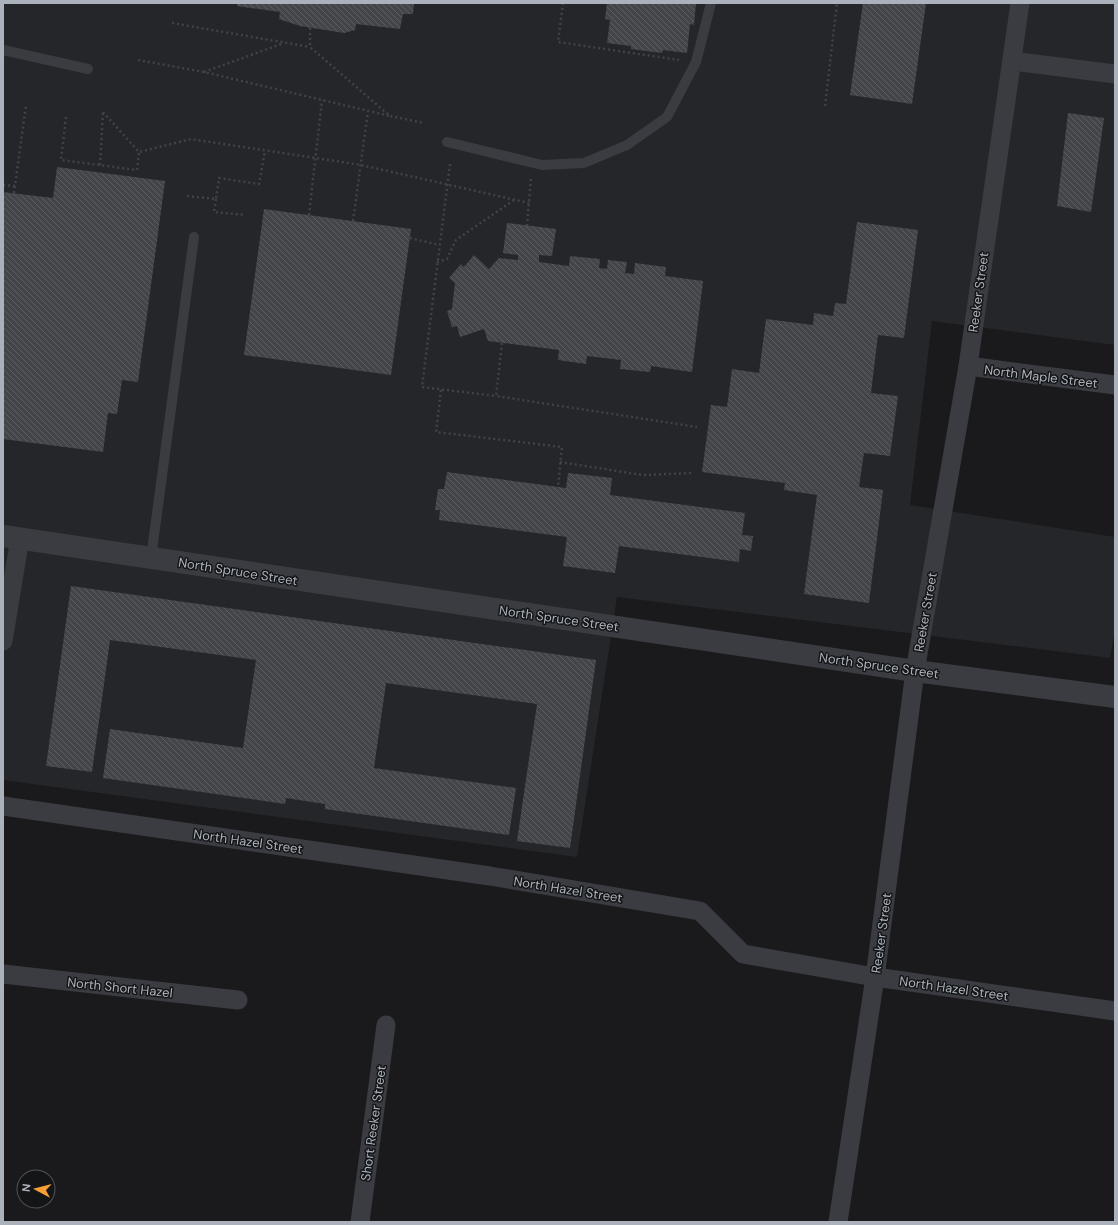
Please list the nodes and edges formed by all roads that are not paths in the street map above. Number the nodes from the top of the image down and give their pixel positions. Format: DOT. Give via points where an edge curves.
graph roads {
  1 [pos="711,3"];
  2 [pos="1020,3"];
  3 [pos="3,50"];
  4 [pos="1012,61"];
  5 [pos="88,69"];
  6 [pos="1115,74"];
  7 [pos="447,142"];
  8 [pos="194,237"];
  9 [pos="968,366"];
  10 [pos="1115,385"];
  11 [pos="11,537"];
  12 [pos="151,558"];
  13 [pos="3,641"];
  14 [pos="915,671"];
  15 [pos="1115,697"];
  16 [pos="3,806"];
  17 [pos="3,974"];
  18 [pos="875,977"];
  19 [pos="238,1000"];
  20 [pos="1115,1011"];
  21 [pos="386,1025"];
  22 [pos="360,1222"];
  23 [pos="838,1222"];
  1 -- 7 [label="lane" via="696,62 667,117 627,145 584,163 542,164"];
  2 -- 4 [label="street, Reeker Street"];
  3 -- 5 [label="lane"];
  4 -- 6 [label="street"];
  4 -- 9 [label="street, Reeker Street"];
  8 -- 12 [label="lane"];
  9 -- 10 [label="street, North Maple Street"];
  9 -- 14 [label="street, Reeker Street"];
  11 -- 12 [label="street, North Spruce Street"];
  11 -- 13 [label="street"];
  12 -- 14 [label="street, North Spruce Street"];
  14 -- 15 [label="street, North Spruce Street"];
  14 -- 18 [label="street, Reeker Street"];
  16 -- 18 [label="street, North Hazel Street" via="490,876 700,910 743,954"];
  17 -- 19 [label="street, North Short Hazel"];
  18 -- 20 [label="street, North Hazel Street"];
  18 -- 23 [label="street, Reeker Street"];
  21 -- 22 [label="street, Short Reeker Street"];
}
